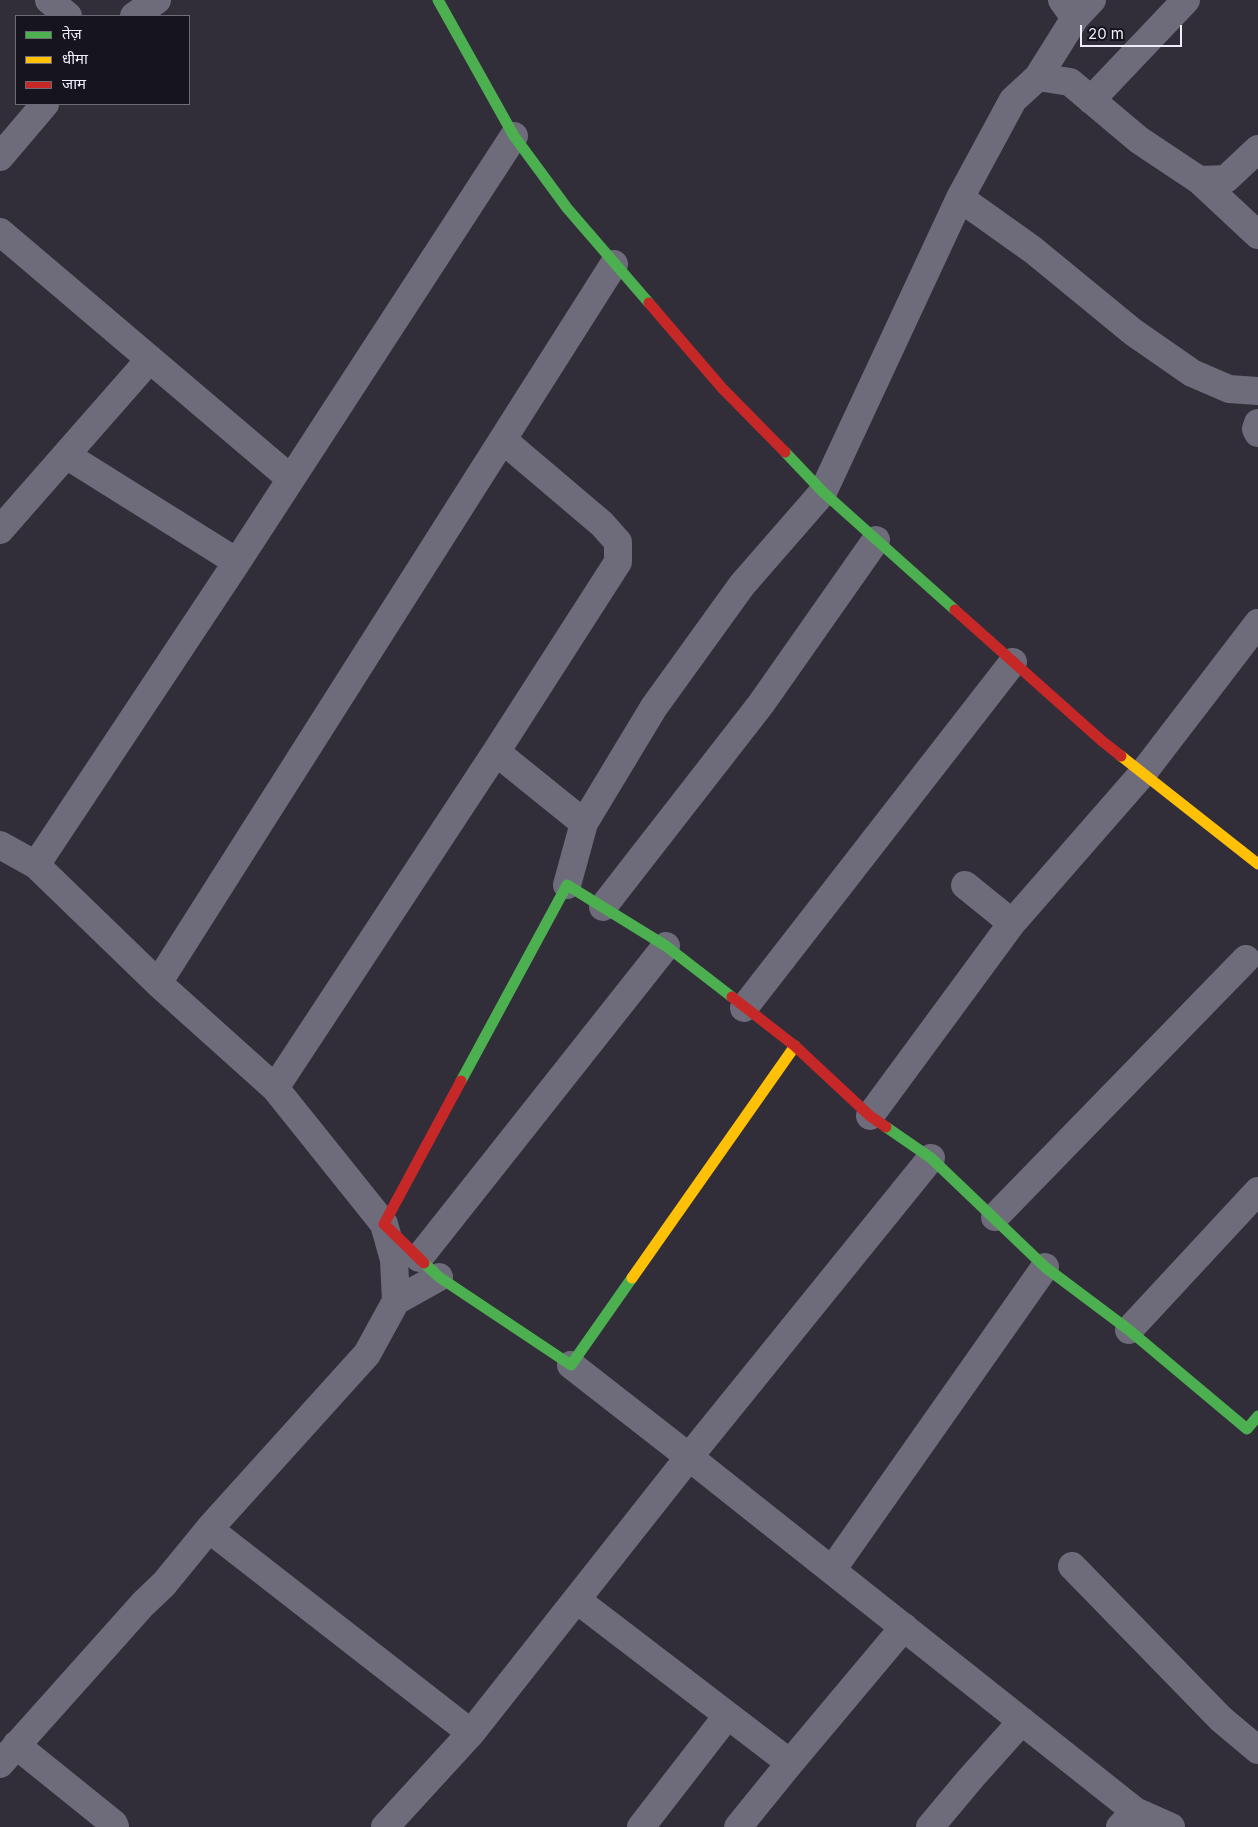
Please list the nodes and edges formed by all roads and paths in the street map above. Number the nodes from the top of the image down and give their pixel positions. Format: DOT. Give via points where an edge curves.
graph roads {
  1 [pos="49,0"];
  2 [pos="157,0"];
  3 [pos="438,0"];
  4 [pos="1186,0"];
  5 [pos="1076,6"];
  6 [pos="67,15"];
  7 [pos="135,15"];
  8 [pos="1038,77"];
  9 [pos="1092,100"];
  10 [pos="45,105"];
  11 [pos="514,136"];
  12 [pos="1258,149"];
  13 [pos="0,157"];
  14 [pos="1199,180"];
  15 [pos="960,198"];
  16 [pos="0,232"];
  17 [pos="1258,235"];
  18 [pos="614,264"];
  19 [pos="150,359"];
  20 [pos="1258,391"];
  21 [pos="1258,423"];
  22 [pos="1258,433"];
  23 [pos="503,440"];
  24 [pos="66,455"];
  25 [pos="291,479"];
  26 [pos="822,492"];
  27 [pos="0,530"];
  28 [pos="876,540"];
  29 [pos="237,562"];
  30 [pos="1258,623"];
  31 [pos="1013,662"];
  32 [pos="496,752"];
  33 [pos="1143,773"];
  34 [pos="584,823"];
  35 [pos="0,845"];
  36 [pos="36,864"];
  37 [pos="1258,864"];
  38 [pos="567,885"];
  39 [pos="964,885"];
  40 [pos="603,907"];
  41 [pos="1012,923"];
  42 [pos="666,946"];
  43 [pos="1246,959"];
  44 [pos="158,983"];
  45 [pos="744,1008"];
  46 [pos="795,1046"];
  47 [pos="274,1088"];
  48 [pos="870,1116"];
  49 [pos="931,1158"];
  50 [pos="1258,1191"];
  51 [pos="995,1217"];
  52 [pos="384,1224"];
  53 [pos="419,1258"];
  54 [pos="1045,1267"];
  55 [pos="439,1277"];
  56 [pos="396,1301"];
  57 [pos="1129,1330"];
  58 [pos="571,1365"];
  59 [pos="1254,1428"];
  60 [pos="689,1457"];
  61 [pos="209,1529"];
  62 [pos="1072,1566"];
  63 [pos="832,1570"];
  64 [pos="578,1600"];
  65 [pos="904,1627"];
  66 [pos="727,1716"];
  67 [pos="1022,1721"];
  68 [pos="472,1733"];
  69 [pos="1258,1750"];
  70 [pos="8,1754"];
  71 [pos="790,1763"];
  72 [pos="1128,1819"];
  73 [pos="115,1827"];
  74 [pos="385,1827"];
  75 [pos="640,1827"];
  76 [pos="738,1827"];
  77 [pos="930,1827"];
  78 [pos="1171,1827"];
  1 -- 6 [label="street"];
  2 -- 7 [label="street"];
  3 -- 11 [label="street"];
  4 -- 9 [label="street"];
  5 -- 8 [label="street"];
  8 -- 9 [label="street" via="1070,82"];
  8 -- 15 [label="street" via="1013,100"];
  9 -- 14 [label="street" via="1139,140"];
  10 -- 13 [label="street"];
  11 -- 18 [label="street" via="567,208"];
  11 -- 25 [label="street"];
  12 -- 14 [label="street" via="1226,179"];
  14 -- 17 [label="street"];
  15 -- 20 [label="street" via="1034,250 1133,332 1192,373 1229,389"];
  15 -- 26 [label="street"];
  16 -- 19 [label="street"];
  18 -- 23 [label="street"];
  18 -- 26 [label="street" via="722,388"];
  19 -- 24 [label="street"];
  19 -- 25 [label="street"];
  21 -- 22 [label="street"];
  23 -- 32 [label="street" via="602,524 618,542 618,562"];
  23 -- 44 [label="street"];
  24 -- 27 [label="street"];
  24 -- 29 [label="street"];
  25 -- 29 [label="street"];
  26 -- 28 [label="street"];
  26 -- 34 [label="street" via="742,586 654,707"];
  28 -- 31 [label="street"];
  28 -- 40 [label="street" via="761,704"];
  29 -- 36 [label="street"];
  30 -- 33 [label="street"];
  31 -- 33 [label="street"];
  31 -- 45 [label="street"];
  32 -- 34 [label="street"];
  32 -- 47 [label="street"];
  33 -- 37 [label="street"];
  33 -- 41 [label="street"];
  34 -- 38 [label="street"];
  35 -- 36 [label="street"];
  36 -- 44 [label="street"];
  38 -- 40 [label="street"];
  38 -- 52 [label="street"];
  39 -- 41 [label="street"];
  40 -- 42 [label="street"];
  41 -- 48 [label="street"];
  42 -- 45 [label="street"];
  42 -- 53 [label="street"];
  43 -- 51 [label="street"];
  44 -- 47 [label="street"];
  45 -- 46 [label="street"];
  46 -- 48 [label="street"];
  46 -- 58 [label="street"];
  47 -- 52 [label="street"];
  48 -- 49 [label="street"];
  49 -- 51 [label="street"];
  49 -- 60 [label="street"];
  50 -- 57 [label="street"];
  51 -- 54 [label="street"];
  52 -- 53 [label="street"];
  52 -- 56 [label="street" via="394,1260"];
  53 -- 55 [label="street"];
  54 -- 57 [label="street"];
  54 -- 63 [label="street"];
  55 -- 56 [label="street"];
  55 -- 58 [label="street"];
  56 -- 61 [label="street" via="367,1354"];
  57 -- 59 [label="street"];
  58 -- 60 [label="street"];
  60 -- 63 [label="street"];
  60 -- 64 [label="street"];
  61 -- 68 [label="street"];
  61 -- 70 [label="street" via="164,1584"];
  62 -- 69 [label="street" via="1221,1719"];
  63 -- 65 [label="street"];
  64 -- 66 [label="street"];
  64 -- 68 [label="street"];
  65 -- 67 [label="street"];
  65 -- 71 [label="street"];
  66 -- 71 [label="street"];
  66 -- 75 [label="street"];
  67 -- 72 [label="street"];
  67 -- 77 [label="street"];
  68 -- 74 [label="street"];
  70 -- 73 [label="street"];
  71 -- 76 [label="street"];
  72 -- 78 [label="street"];
}
